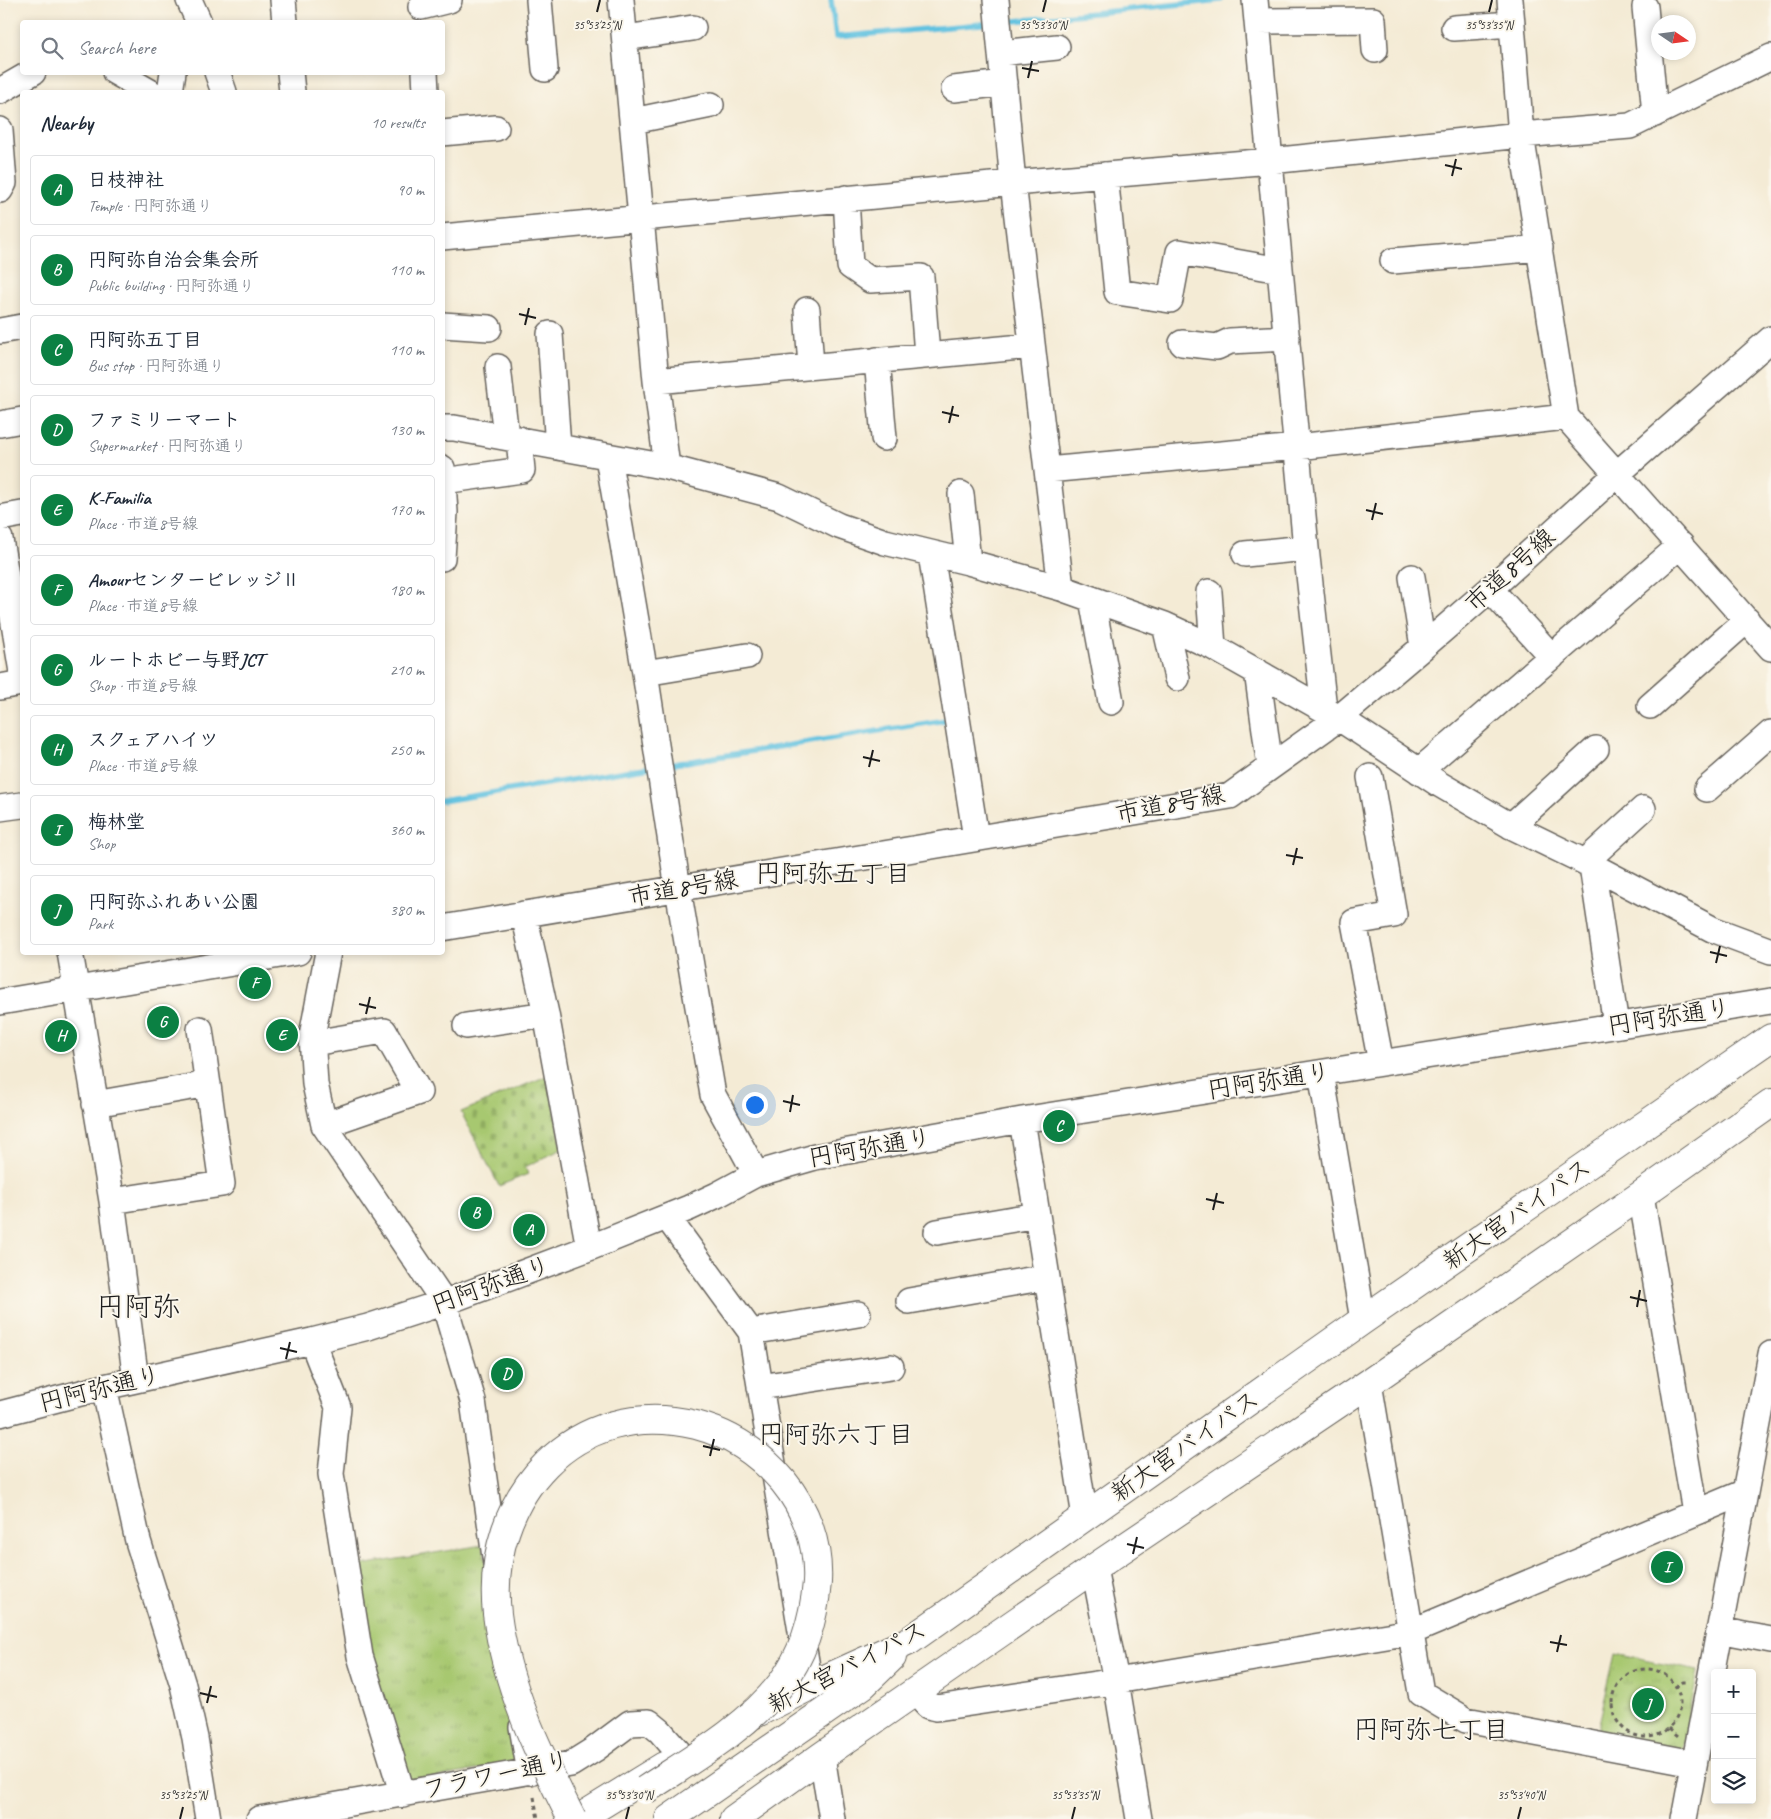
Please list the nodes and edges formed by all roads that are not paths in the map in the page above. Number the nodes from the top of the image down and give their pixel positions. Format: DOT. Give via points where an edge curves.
graph roads {
  1 [pos="182,0"];
  2 [pos="189,0"];
  3 [pos="283,0"];
  4 [pos="449,0"];
  5 [pos="539,0"];
  6 [pos="621,0"];
  7 [pos="996,0"];
  8 [pos="1645,7"];
  9 [pos="421,10"];
  10 [pos="1256,11"];
  11 [pos="1511,12"];
  12 [pos="178,20"];
  13 [pos="198,20"];
  14 [pos="285,20"];
  15 [pos="692,28"];
  16 [pos="1454,28"];
  17 [pos="625,38"];
  18 [pos="1057,47"];
  19 [pos="1374,50"];
  20 [pos="1001,53"];
  21 [pos="1771,57"];
  22 [pos="545,69"];
  23 [pos="28,75"];
  24 [pos="119,75"];
  25 [pos="173,75"];
  26 [pos="218,75"];
  27 [pos="290,75"];
  28 [pos="425,75"];
  29 [pos="1004,83"];
  30 [pos="954,89"];
  31 [pos="146,90"];
  32 [pos="170,90"];
  33 [pos="223,90"];
  34 [pos="292,90"];
  35 [pos="426,90"];
  36 [pos="0,91"];
  37 [pos="711,105"];
  38 [pos="1655,114"];
  39 [pos="633,121"];
  40 [pos="496,128"];
  41 [pos="0,130"];
  42 [pos="445,133"];
  43 [pos="1521,135"];
  44 [pos="12,160"];
  45 [pos="1270,161"];
  46 [pos="1105,175"];
  47 [pos="1014,182"];
  48 [pos="0,190"];
  49 [pos="846,198"];
  50 [pos="642,218"];
  51 [pos="445,237"];
  52 [pos="1540,248"];
  53 [pos="1393,261"];
  54 [pos="1280,270"];
  55 [pos="807,310"];
  56 [pos="445,325"];
  57 [pos="20,327"];
  58 [pos="489,328"];
  59 [pos="0,330"];
  60 [pos="550,334"];
  61 [pos="1286,338"];
  62 [pos="1771,338"];
  63 [pos="1182,343"];
  64 [pos="1032,346"];
  65 [pos="927,355"];
  66 [pos="878,360"];
  67 [pos="812,366"];
  68 [pos="498,367"];
  69 [pos="656,381"];
  70 [pos="1566,417"];
  71 [pos="20,420"];
  72 [pos="0,424"];
  73 [pos="445,428"];
  74 [pos="512,438"];
  75 [pos="884,438"];
  76 [pos="558,446"];
  77 [pos="1297,447"];
  78 [pos="608,457"];
  79 [pos="667,467"];
  80 [pos="1047,470"];
  81 [pos="445,474"];
  82 [pos="1616,474"];
  83 [pos="961,494"];
  84 [pos="445,499"];
  85 [pos="20,514"];
  86 [pos="0,518"];
  87 [pos="445,524"];
  88 [pos="0,539"];
  89 [pos="1681,545"];
  90 [pos="1306,548"];
  91 [pos="931,554"];
  92 [pos="1246,554"];
  93 [pos="968,562"];
  94 [pos="1412,577"];
  95 [pos="15,587"];
  96 [pos="1061,588"];
  97 [pos="1490,589"];
  98 [pos="1209,592"];
  99 [pos="1092,599"];
  100 [pos="1747,620"];
  101 [pos="1165,625"];
  102 [pos="1213,647"];
  103 [pos="1423,647"];
  104 [pos="20,648"];
  105 [pos="1771,648"];
  106 [pos="748,656"];
  107 [pos="1552,657"];
  108 [pos="1257,671"];
  109 [pos="645,673"];
  110 [pos="1177,678"];
  111 [pos="20,683"];
  112 [pos="0,687"];
  113 [pos="1111,702"];
  114 [pos="1650,706"];
  115 [pos="1331,714"];
  116 [pos="1771,733"];
  117 [pos="1596,749"];
  118 [pos="1270,767"];
  119 [pos="1419,771"];
  120 [pos="1370,777"];
  121 [pos="1707,789"];
  122 [pos="20,805"];
  123 [pos="0,808"];
  124 [pos="1643,808"];
  125 [pos="1511,826"];
  126 [pos="976,838"];
  127 [pos="1588,864"];
  128 [pos="678,889"];
  129 [pos="524,914"];
  130 [pos="445,927"];
  131 [pos="1771,951"];
  132 [pos="70,955"];
  133 [pos="280,955"];
  134 [pos="327,955"];
  135 [pos="76,990"];
  136 [pos="1771,1001"];
  137 [pos="0,1002"];
  138 [pos="546,1014"];
  139 [pos="1616,1025"];
  140 [pos="466,1026"];
  141 [pos="200,1029"];
  142 [pos="1771,1038"];
  143 [pos="313,1043"];
  144 [pos="1381,1063"];
  145 [pos="1321,1073"];
  146 [pos="208,1084"];
  147 [pos="1771,1103"];
  148 [pos="95,1104"];
  149 [pos="1022,1120"];
  150 [pos="324,1125"];
  151 [pos="756,1174"];
  152 [pos="1642,1195"];
  153 [pos="112,1201"];
  154 [pos="1037,1215"];
  155 [pos="667,1217"];
  156 [pos="937,1232"];
  157 [pos="589,1248"];
  158 [pos="1047,1277"];
  159 [pos="909,1301"];
  160 [pos="443,1303"];
  161 [pos="858,1314"];
  162 [pos="1363,1320"];
  163 [pos="751,1332"];
  164 [pos="312,1341"];
  165 [pos="1771,1354"];
  166 [pos="891,1367"];
  167 [pos="136,1380"];
  168 [pos="1370,1383"];
  169 [pos="104,1387"];
  170 [pos="760,1387"];
  171 [pos="0,1414"];
  172 [pos="1765,1418"];
  173 [pos="1745,1492"];
  174 [pos="1694,1512"];
  175 [pos="1085,1517"];
  176 [pos="1094,1568"];
  177 [pos="1719,1630"];
  178 [pos="1411,1632"];
  179 [pos="1771,1640"];
  180 [pos="909,1641"];
  181 [pos="1116,1681"];
  182 [pos="814,1684"];
  183 [pos="915,1692"];
  184 [pos="681,1755"];
  185 [pos="822,1756"];
  186 [pos="1694,1763"];
  187 [pos="530,1772"];
  188 [pos="403,1795"];
  189 [pos="208,1819"];
  190 [pos="259,1819"];
  191 [pos="572,1819"];
  192 [pos="578,1819"];
  193 [pos="592,1819"];
  194 [pos="669,1819"];
  195 [pos="734,1819"];
  196 [pos="832,1819"];
  197 [pos="1139,1819"];
  198 [pos="1684,1819"];
  1 -- 12 [label="street"];
  2 -- 13 [label="street"];
  3 -- 14 [label="street"];
  4 -- 9 [label="street"];
  5 -- 22 [label="street"];
  6 -- 17 [label="street"];
  7 -- 20 [label="street"];
  8 -- 38 [label="street"];
  10 -- 19 [label="street" via="1373,20"];
  10 -- 45 [label="street"];
  11 -- 16 [label="street"];
  11 -- 43 [label="street"];
  15 -- 17 [label="street"];
  17 -- 39 [label="street"];
  18 -- 20 [label="street"];
  20 -- 29 [label="street"];
  21 -- 38 [label="street"];
  23 -- 36 [label="street"];
  24 -- 31 [label="street"];
  25 -- 32 [label="street"];
  26 -- 33 [label="street"];
  27 -- 34 [label="street"];
  28 -- 35 [label="street"];
  29 -- 30 [label="street"];
  29 -- 47 [label="street"];
  37 -- 39 [label="street"];
  38 -- 43 [label="street" via="1630,126"];
  39 -- 50 [label="street"];
  40 -- 42 [label="street"];
  41 -- 44 [label="street"];
  43 -- 45 [label="street"];
  43 -- 52 [label="street"];
  44 -- 48 [label="street"];
  45 -- 46 [label="street"];
  45 -- 54 [label="street"];
  46 -- 47 [label="street"];
  46 -- 54 [label="street" via="1117,292 1170,300 1179,252"];
  47 -- 49 [label="street"];
  47 -- 64 [label="street"];
  49 -- 50 [label="street"];
  49 -- 65 [label="street" via="850,266 870,280 921,277"];
  50 -- 51 [label="street"];
  50 -- 69 [label="street"];
  52 -- 53 [label="street"];
  52 -- 70 [label="street"];
  54 -- 61 [label="street"];
  55 -- 67 [label="street"];
  56 -- 58 [label="street"];
  57 -- 59 [label="street"];
  60 -- 76 [label="street"];
  61 -- 63 [label="street" via="1230,341 1217,347"];
  61 -- 77 [label="street"];
  62 -- 82 [label="street, 市道8号線"];
  64 -- 65 [label="street"];
  64 -- 80 [label="street"];
  65 -- 66 [label="street"];
  66 -- 67 [label="street"];
  66 -- 75 [label="street"];
  67 -- 69 [label="street"];
  68 -- 74 [label="street"];
  69 -- 79 [label="street"];
  70 -- 77 [label="street"];
  70 -- 82 [label="street"];
  71 -- 72 [label="street"];
  73 -- 74 [label="street"];
  74 -- 76 [label="street"];
  74 -- 81 [label="street" via="522,470"];
  76 -- 78 [label="street"];
  77 -- 80 [label="street"];
  77 -- 90 [label="street"];
  78 -- 79 [label="street"];
  78 -- 109 [label="street"];
  79 -- 91 [label="street" via="779,497 839,526"];
  80 -- 96 [label="street"];
  82 -- 89 [label="street"];
  82 -- 97 [label="street, 市道8号線"];
  83 -- 93 [label="street"];
  84 -- 87 [label="street"];
  85 -- 86 [label="street"];
  88 -- 95 [label="street"];
  89 -- 100 [label="street"];
  89 -- 107 [label="street"];
  90 -- 92 [label="street"];
  90 -- 115 [label="street"];
  91 -- 93 [label="street"];
  91 -- 126 [label="street"];
  93 -- 96 [label="street"];
  94 -- 103 [label="street"];
  95 -- 104 [label="street"];
  96 -- 99 [label="street"];
  97 -- 103 [label="street, 市道8号線"];
  97 -- 107 [label="street"];
  98 -- 102 [label="street"];
  99 -- 101 [label="street"];
  99 -- 113 [label="street"];
  100 -- 105 [label="street"];
  100 -- 114 [label="street"];
  101 -- 102 [label="street"];
  101 -- 110 [label="street"];
  102 -- 108 [label="street"];
  103 -- 115 [label="street, 市道8号線"];
  106 -- 109 [label="street"];
  107 -- 119 [label="street"];
  108 -- 115 [label="street"];
  108 -- 118 [label="street"];
  109 -- 128 [label="street"];
  111 -- 112 [label="street"];
  115 -- 118 [label="street, 市道8号線"];
  115 -- 119 [label="street"];
  116 -- 121 [label="street"];
  117 -- 125 [label="street"];
  118 -- 126 [label="street, 市道8号線" via="1230,796"];
  119 -- 125 [label="street"];
  120 -- 144 [label="street" via="1394,915 1354,922"];
  122 -- 123 [label="street"];
  124 -- 127 [label="street"];
  125 -- 127 [label="street"];
  126 -- 128 [label="street, 市道8号線"];
  127 -- 131 [label="street" via="1712,929"];
  127 -- 139 [label="street"];
  128 -- 129 [label="street, 市道8号線"];
  128 -- 151 [label="street" via="713,1095"];
  129 -- 130 [label="street, 市道8号線"];
  129 -- 138 [label="street"];
  132 -- 135 [label="street"];
  133 -- 135 [label="street"];
  134 -- 143 [label="street"];
  135 -- 137 [label="street"];
  135 -- 148 [label="street"];
  136 -- 139 [label="street, 円阿弥通り"];
  138 -- 140 [label="street"];
  138 -- 157 [label="street"];
  139 -- 144 [label="street, 円阿弥通り"];
  141 -- 146 [label="street"];
  142 -- 162 [label="highway, 新大宮バイパス"];
  143 -- 150 [label="street" via="315,1084"];
  143 -- 150 [label="street" via="384,1031 419,1092"];
  144 -- 145 [label="street, 円阿弥通り"];
  145 -- 149 [label="street, 円阿弥通り"];
  145 -- 162 [label="street"];
  146 -- 148 [label="street"];
  146 -- 153 [label="street" via="222,1184"];
  147 -- 152 [label="highway, 新大宮バイパス"];
  148 -- 153 [label="street"];
  149 -- 151 [label="street, 円阿弥通り" via="814,1157"];
  149 -- 154 [label="street"];
  150 -- 160 [label="street"];
  151 -- 155 [label="street, 円阿弥通り"];
  152 -- 168 [label="highway, 新大宮バイパス"];
  152 -- 174 [label="street"];
  153 -- 167 [label="street"];
  154 -- 156 [label="street"];
  154 -- 158 [label="street"];
  155 -- 157 [label="street, 円阿弥通り"];
  155 -- 163 [label="street"];
  157 -- 160 [label="street, 円阿弥通り"];
  158 -- 159 [label="street"];
  158 -- 175 [label="street"];
  160 -- 164 [label="street, 円阿弥通り"];
  160 -- 187 [label="street" via="473,1401"];
  161 -- 163 [label="street"];
  162 -- 175 [label="highway, 新大宮バイパス"];
  163 -- 170 [label="street"];
  164 -- 167 [label="street, 円阿弥通り"];
  164 -- 188 [label="street" via="338,1407 331,1474 360,1656"];
  165 -- 172 [label="street"];
  166 -- 170 [label="street"];
  167 -- 169 [label="street, 円阿弥通り"];
  168 -- 176 [label="highway, 新大宮バイパス"];
  168 -- 178 [label="street"];
  169 -- 171 [label="street, 円阿弥通り"];
  169 -- 189 [label="street" via="138,1541 183,1685"];
  170 -- 182 [label="street" via="808,1673"];
  172 -- 173 [label="street"];
  173 -- 174 [label="street"];
  173 -- 177 [label="street"];
  174 -- 178 [label="street"];
  175 -- 180 [label="highway, 新大宮バイパス"];
  176 -- 181 [label="street"];
  176 -- 183 [label="highway, 新大宮バイパス"];
  177 -- 179 [label="street"];
  177 -- 186 [label="street"];
  178 -- 181 [label="street"];
  178 -- 186 [label="street" via="1421,1693 1466,1720"];
  180 -- 182 [label="highway, 新大宮バイパス"];
  180 -- 194 [label="highway" via="863,1684"];
  181 -- 183 [label="street" via="937,1708 928,1706"];
  181 -- 197 [label="street"];
  182 -- 184 [label="highway, 新大宮バイパス"];
  183 -- 185 [label="highway, 新大宮バイパス"];
  184 -- 187 [label="street, フラワー通り" via="649,1722 630,1723 571,1764"];
  184 -- 192 [label="highway, 新大宮バイパス"];
  185 -- 195 [label="highway, 新大宮バイパス"];
  185 -- 196 [label="street"];
  186 -- 198 [label="street"];
  187 -- 188 [label="street, フラワー通り"];
  188 -- 190 [label="street, フラワー通り"];
  191 -- 193 [label="highway, bridge" via="524,1718 505,1656 496,1590 503,1538 514,1507 531,1481 550,1460 579,1440 614,1426 641,1420 669,1420 700,1426 734,1440 768,1464 802,1509 817,1564 816,1594 807,1634 796,1662 757,1710 727,1735 645,1790"];
}
